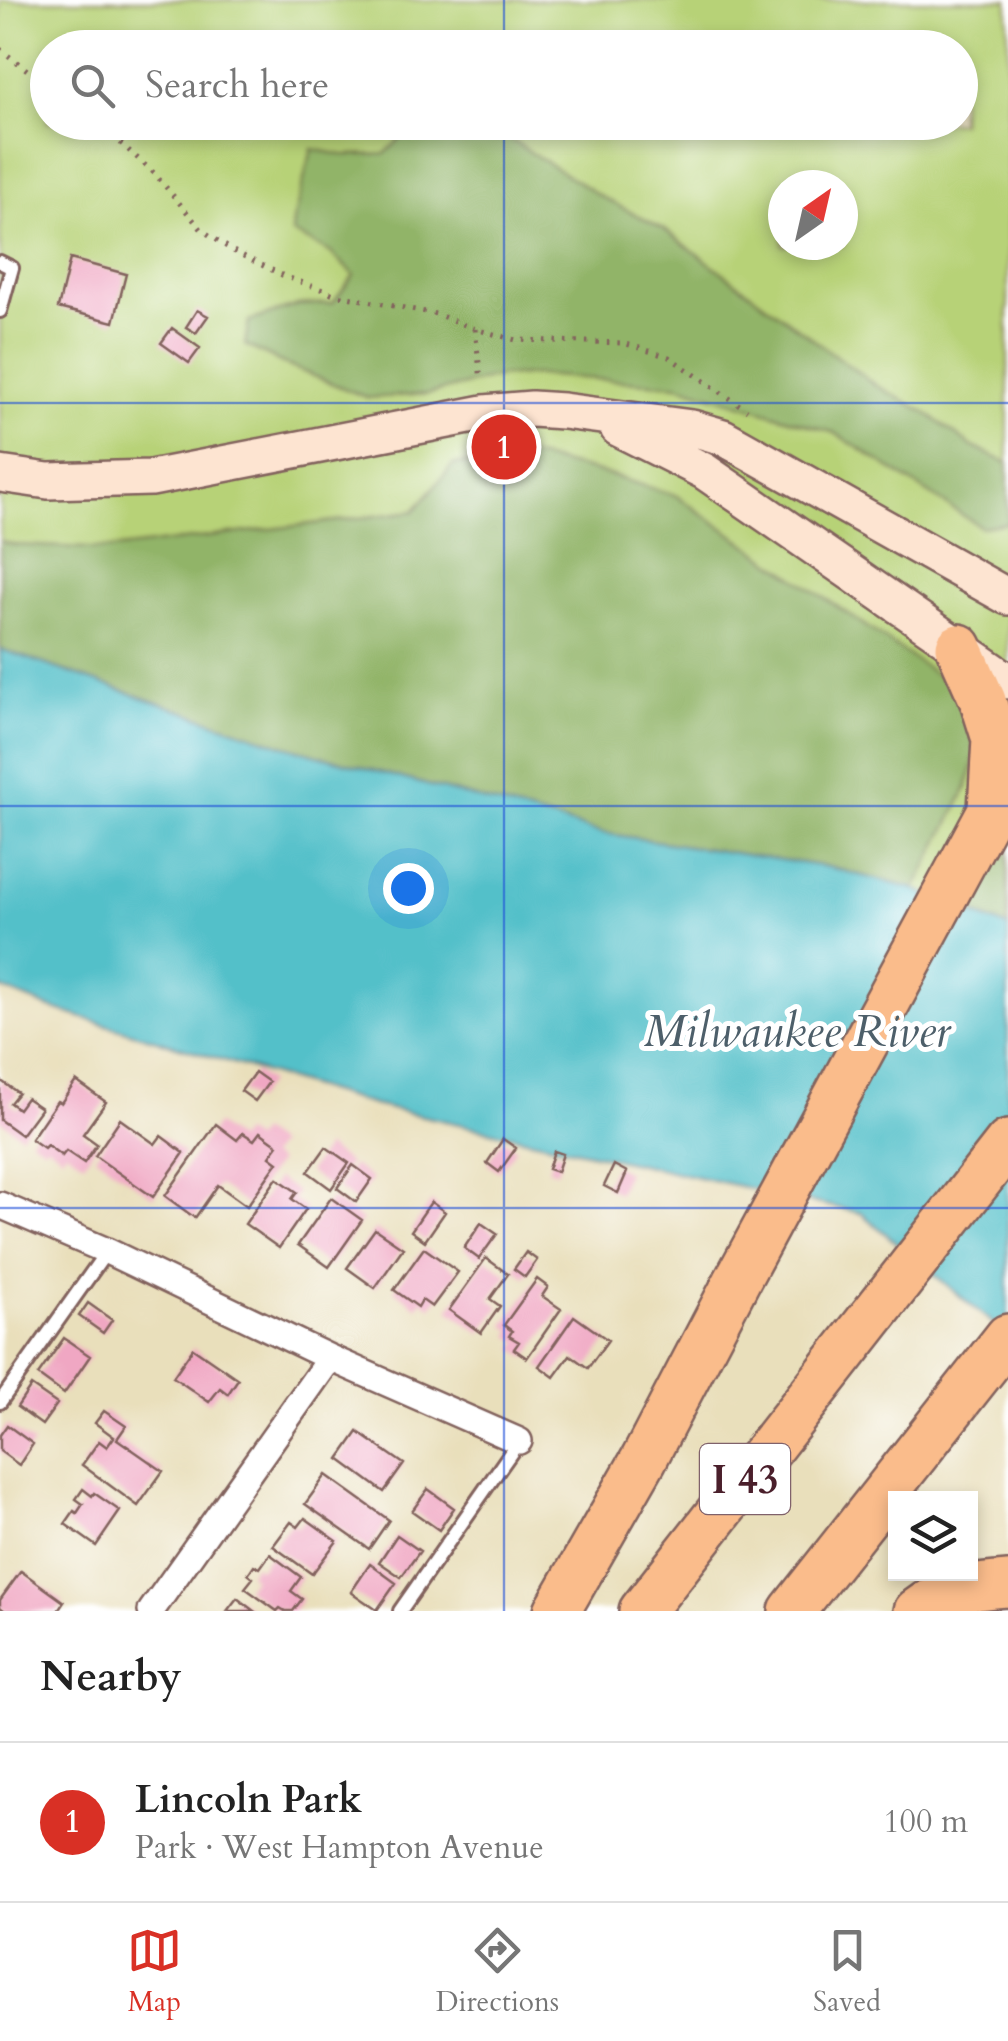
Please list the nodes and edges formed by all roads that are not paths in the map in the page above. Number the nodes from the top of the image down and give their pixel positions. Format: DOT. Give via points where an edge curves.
graph roads {
  1 [pos="0,262"];
  2 [pos="0,311"];
  3 [pos="590,414"];
  4 [pos="0,474"];
  5 [pos="1008,597"];
  6 [pos="959,647"];
  7 [pos="1008,681"];
  8 [pos="993,811"];
  9 [pos="1008,1144"];
  10 [pos="0,1206"];
  11 [pos="106,1251"];
  12 [pos="1008,1337"];
  13 [pos="330,1358"];
  14 [pos="0,1402"];
  15 [pos="519,1441"];
  16 [pos="1008,1584"];
  17 [pos="151,1611"];
  18 [pos="400,1611"];
  19 [pos="557,1611"];
  20 [pos="642,1611"];
  21 [pos="792,1611"];
  22 [pos="917,1611"];
  1 -- 2 [label="lane" via="12,268"];
  3 -- 4 [label="main road" via="484,413 150,478 48,481"];
  3 -- 5 [label="main road" via="723,437"];
  3 -- 6 [label="main road" via="704,471"];
  6 -- 7 [label="main road"];
  6 -- 8 [label="highway" via="996,739"];
  8 -- 19 [label="highway"];
  9 -- 20 [label="highway, I 43"];
  10 -- 11 [label="street"];
  11 -- 13 [label="street"];
  11 -- 14 [label="lane"];
  12 -- 21 [label="highway, I 43"];
  13 -- 15 [label="street"];
  13 -- 17 [label="street"];
  15 -- 18 [label="lane"];
  16 -- 22 [label="highway" via="960,1588"];
}
